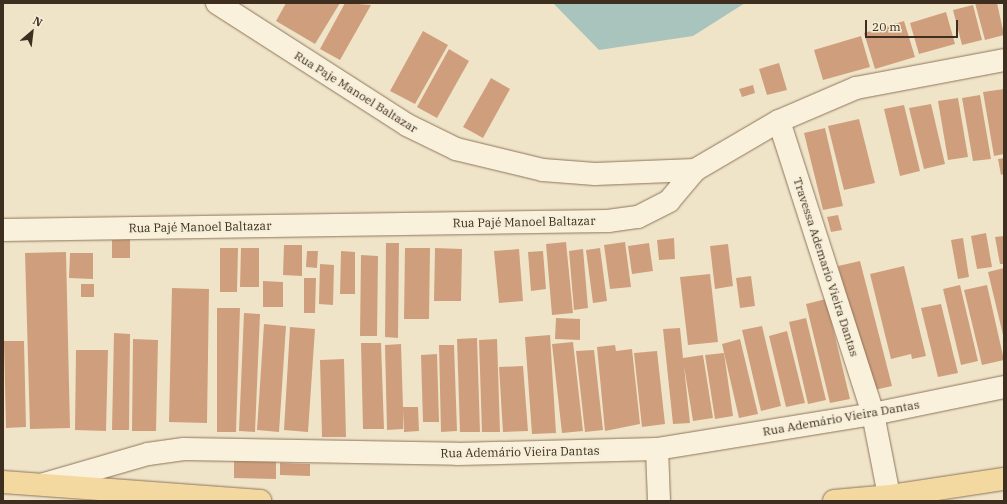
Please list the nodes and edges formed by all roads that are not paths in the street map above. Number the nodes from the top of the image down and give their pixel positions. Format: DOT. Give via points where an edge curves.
graph roads {
  1 [pos="217,3"];
  2 [pos="1004,60"];
  3 [pos="778,121"];
  4 [pos="695,170"];
  5 [pos="3,230"];
  6 [pos="1004,387"];
  7 [pos="873,414"];
  8 [pos="657,449"];
  9 [pos="1004,479"];
  10 [pos="3,482"];
  11 [pos="35,487"];
  12 [pos="944,495"];
  13 [pos="891,499"];
  14 [pos="260,501"];
  15 [pos="659,501"];
  16 [pos="834,501"];
  1 -- 4 [label="street, Rua Paje Manoel Baltazar" via="407,125 456,149 543,170 595,174"];
  2 -- 3 [label="street, Rua Pajé Manoel Baltazar" via="856,88"];
  3 -- 4 [label="street, Rua Pajé Manoel Baltazar"];
  3 -- 7 [label="street, Travessa Ademario Vieira Dantas"];
  4 -- 5 [label="street, Rua Pajé Manoel Baltazar" via="681,191 653,212 608,221"];
  6 -- 7 [label="street, Rua Ademário Vieira Dantas"];
  7 -- 8 [label="street, Rua Ademário Vieira Dantas"];
  7 -- 13 [label="street, Travessa Ademario Vieira Dantas"];
  8 -- 11 [label="street, Rua Ademário Vieira Dantas" via="457,454 184,450 148,454"];
  8 -- 15 [label="street"];
  9 -- 12 [label="main road"];
  10 -- 11 [label="main road, Rua Ademário Vieira Dantas"];
  11 -- 14 [label="main road, Rua Ademário Vieira Dantas"];
  12 -- 13 [label="main road"];
  13 -- 16 [label="main road"];
}
